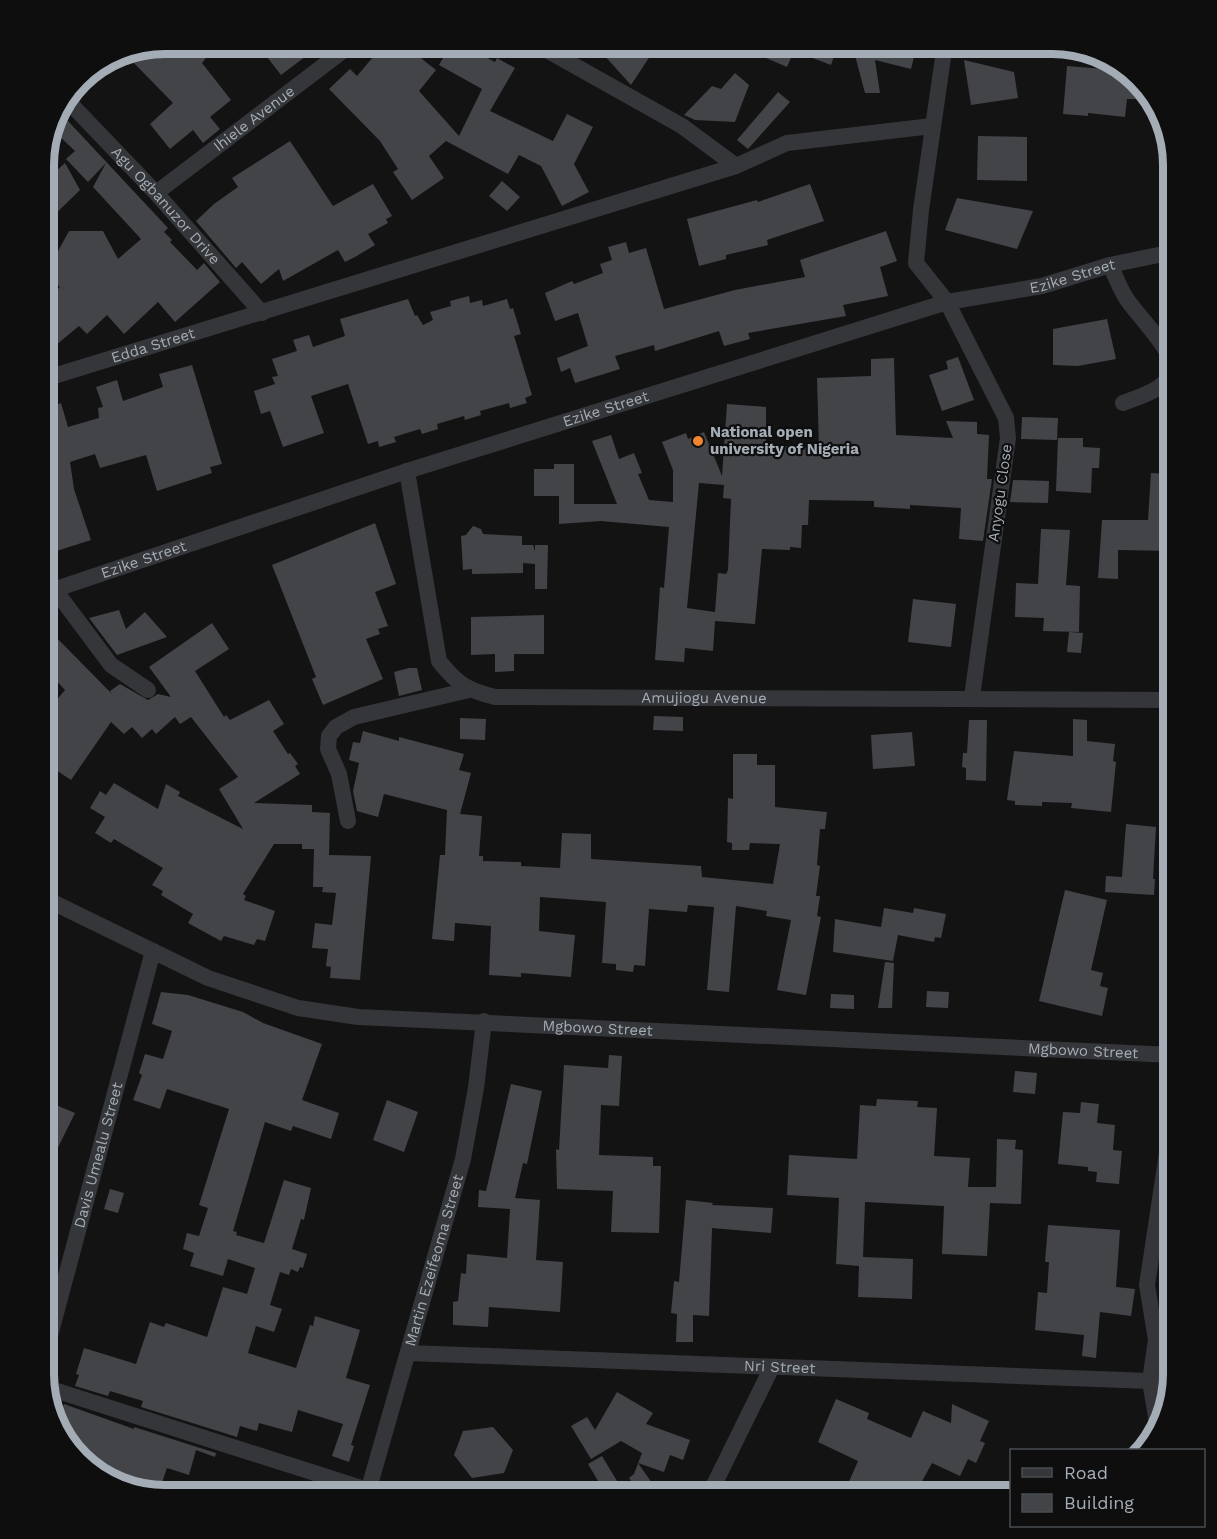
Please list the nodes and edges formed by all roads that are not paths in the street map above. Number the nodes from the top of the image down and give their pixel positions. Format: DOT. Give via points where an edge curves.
graph roads {
  1 [pos="339,54"];
  2 [pos="554,54"];
  3 [pos="943,54"];
  4 [pos="72,105"];
  5 [pos="932,126"];
  6 [pos="736,166"];
  7 [pos="156,193"];
  8 [pos="1163,254"];
  9 [pos="1110,264"];
  10 [pos="947,302"];
  11 [pos="262,313"];
  12 [pos="1163,347"];
  13 [pos="54,376"];
  14 [pos="1163,382"];
  15 [pos="1123,403"];
  16 [pos="407,471"];
  17 [pos="54,590"];
  18 [pos="54,598"];
  19 [pos="148,690"];
  20 [pos="469,690"];
  21 [pos="972,697"];
  22 [pos="1163,700"];
  23 [pos="348,821"];
  24 [pos="54,903"];
  25 [pos="153,951"];
  26 [pos="484,1021"];
  27 [pos="1163,1055"];
  28 [pos="1163,1179"];
  29 [pos="54,1309"];
  30 [pos="408,1353"];
  31 [pos="771,1369"];
  32 [pos="1150,1381"];
  33 [pos="55,1390"];
  34 [pos="1155,1414"];
  35 [pos="343,1485"];
  36 [pos="369,1485"];
  37 [pos="714,1485"];
  1 -- 7 [label="street, Ihiele Avenue"];
  2 -- 6 [label="street" via="682,126"];
  3 -- 5 [label="street, Anyogu Close"];
  4 -- 7 [label="street, Agu Ogbanuzor Drive"];
  5 -- 6 [label="street, Edda Street" via="787,143"];
  5 -- 10 [label="street, Anyogu Close" via="916,264"];
  6 -- 11 [label="street, Edda Street"];
  7 -- 11 [label="street, Agu Ogbanuzor Drive"];
  8 -- 9 [label="street, Ezike Street"];
  9 -- 10 [label="street, Ezike Street" via="1042,286"];
  9 -- 12 [label="street" via="1125,296"];
  10 -- 16 [label="street, Ezike Street"];
  10 -- 21 [label="street, Anyogu Close" via="1006,418 1008,438"];
  11 -- 13 [label="street, Edda Street"];
  14 -- 15 [label="street" via="1153,391"];
  16 -- 17 [label="street, Ezike Street"];
  16 -- 20 [label="street, Amujiogu Avenue" via="439,661"];
  18 -- 19 [label="street" via="111,665"];
  20 -- 21 [label="street, Amujiogu Avenue" via="495,697"];
  20 -- 23 [label="street" via="354,717 336,727 329,736 328,749 339,774"];
  21 -- 22 [label="street, Amujiogu Avenue"];
  24 -- 25 [label="street, Mgbowo Street"];
  25 -- 26 [label="street, Mgbowo Street" via="208,978 298,1008 358,1017"];
  25 -- 29 [label="street, Davis Umealu Street"];
  26 -- 27 [label="street, Mgbowo Street"];
  26 -- 30 [label="street, Martin Ezeifeoma Street" via="464,1159"];
  28 -- 32 [label="street" via="1147,1285 1156,1340"];
  30 -- 31 [label="street, Nri Street"];
  30 -- 36 [label="street, Martin Ezeifeoma Street"];
  31 -- 32 [label="street, Nri Street"];
  31 -- 37 [label="street"];
  32 -- 34 [label="street"];
  33 -- 35 [label="street"];
}
